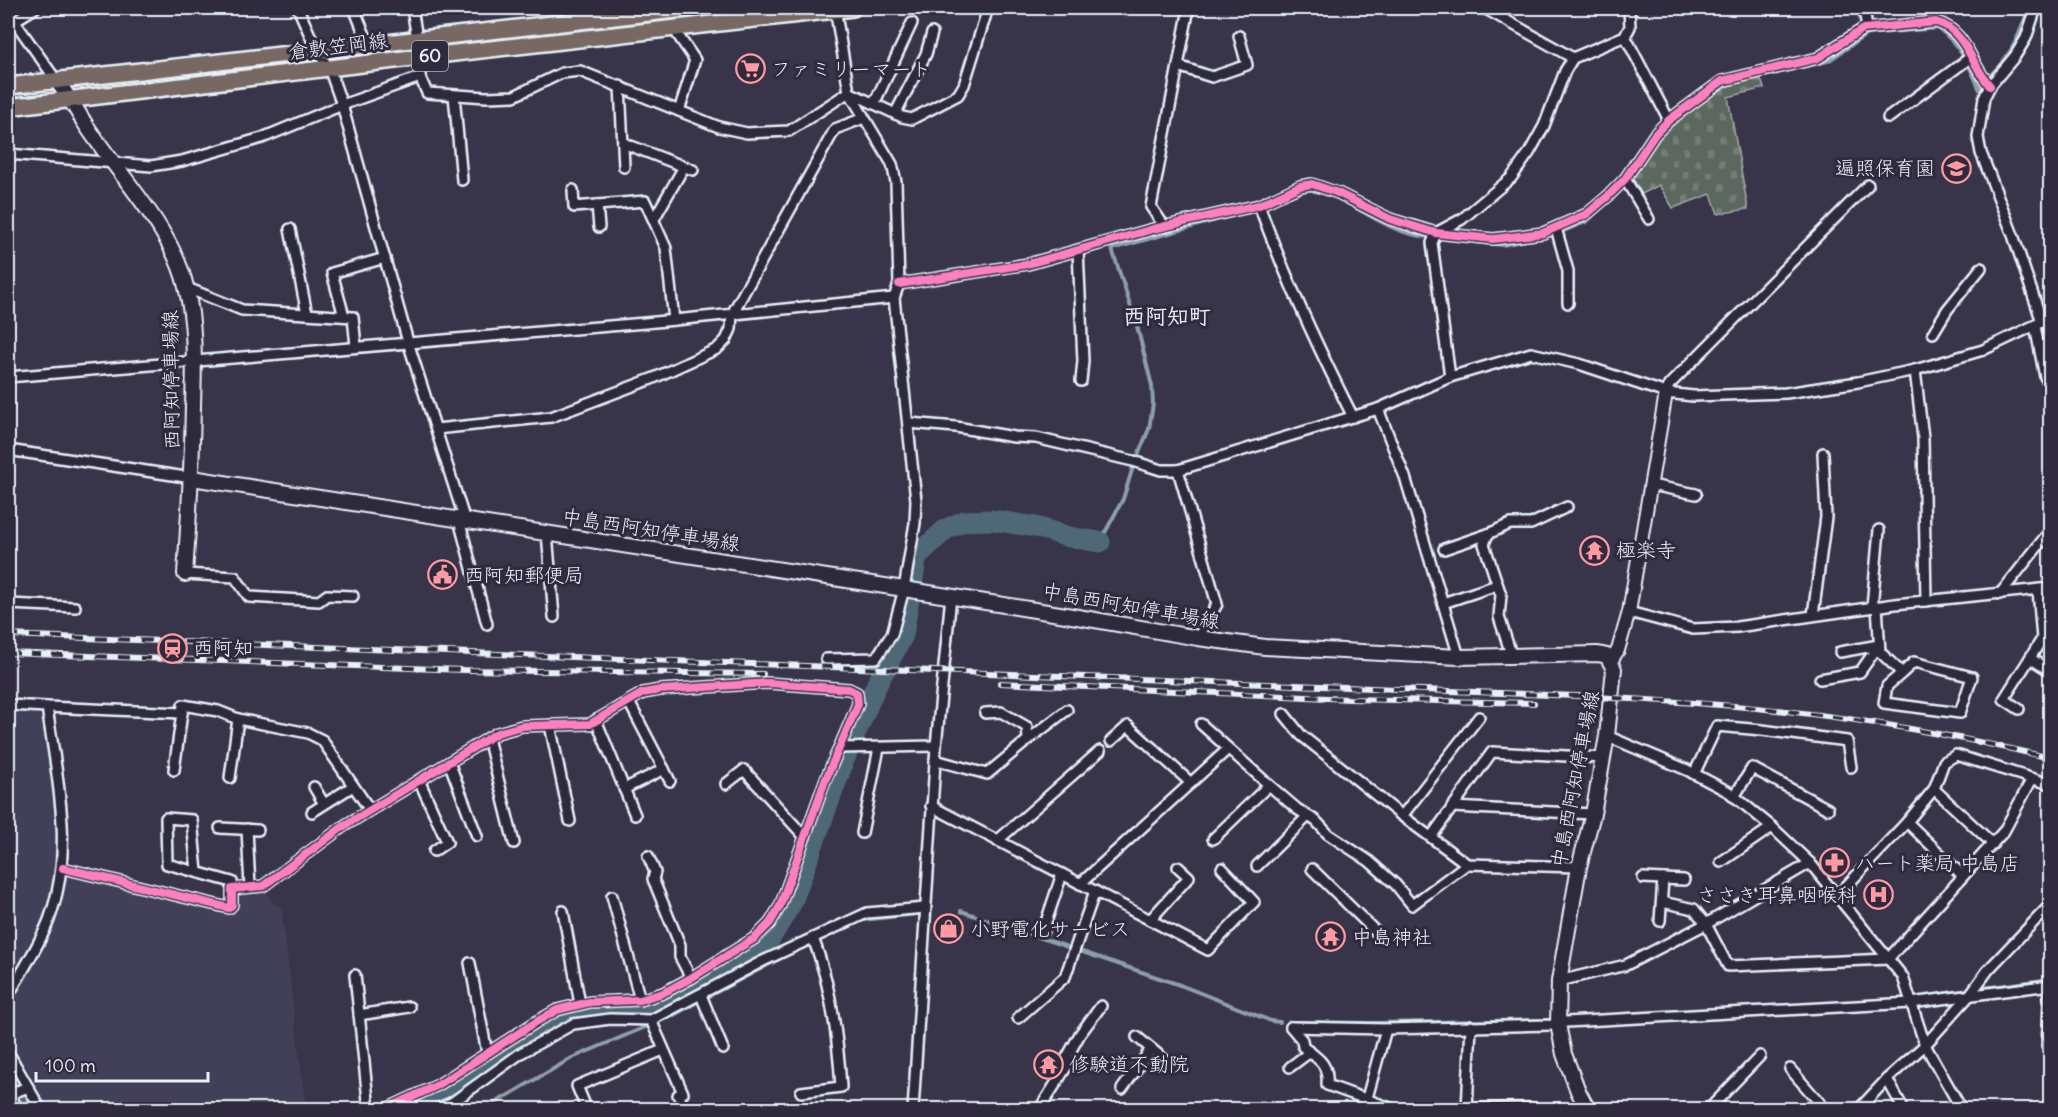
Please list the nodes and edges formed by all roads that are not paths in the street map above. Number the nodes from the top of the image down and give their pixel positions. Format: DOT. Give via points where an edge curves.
graph roads {
  1 [pos="34,8"];
  2 [pos="298,8"];
  3 [pos="354,8"];
  4 [pos="412,8"];
  5 [pos="693,8"];
  6 [pos="836,8"];
  7 [pos="853,8"];
  8 [pos="988,8"];
  9 [pos="1189,8"];
  10 [pos="1484,8"];
  11 [pos="1629,8"];
  12 [pos="1864,8"];
  13 [pos="2036,8"];
  14 [pos="8,12"];
  15 [pos="14,21"];
  16 [pos="912,23"];
  17 [pos="673,28"];
  18 [pos="1867,29"];
  19 [pos="932,33"];
  20 [pos="1239,36"];
  21 [pos="1625,36"];
  22 [pos="416,39"];
  23 [pos="369,45"];
  24 [pos="317,51"];
  25 [pos="420,57"];
  26 [pos="1971,57"];
  27 [pos="1573,58"];
  28 [pos="1178,66"];
  29 [pos="329,68"];
  30 [pos="420,77"];
  31 [pos="56,80"];
  32 [pos="8,86"];
  33 [pos="620,86"];
  34 [pos="1990,86"];
  35 [pos="849,92"];
  36 [pos="454,95"];
  37 [pos="72,99"];
  38 [pos="874,104"];
  39 [pos="342,105"];
  40 [pos="8,107"];
  41 [pos="679,111"];
  42 [pos="895,114"];
  43 [pos="864,118"];
  44 [pos="1888,118"];
  45 [pos="1669,120"];
  46 [pos="623,143"];
  47 [pos="8,154"];
  48 [pos="115,164"];
  49 [pos="624,167"];
  50 [pos="693,170"];
  51 [pos="681,172"];
  52 [pos="1625,179"];
  53 [pos="462,180"];
  54 [pos="1868,185"];
  55 [pos="573,190"];
  56 [pos="597,205"];
  57 [pos="1259,205"];
  58 [pos="654,219"];
  59 [pos="1649,219"];
  60 [pos="1166,226"];
  61 [pos="599,227"];
  62 [pos="1556,228"];
  63 [pos="290,230"];
  64 [pos="1436,233"];
  65 [pos="1078,250"];
  66 [pos="385,258"];
  67 [pos="1981,268"];
  68 [pos="899,284"];
  69 [pos="187,288"];
  70 [pos="894,298"];
  71 [pos="1568,303"];
  72 [pos="307,314"];
  73 [pos="732,314"];
  74 [pos="344,316"];
  75 [pos="674,320"];
  76 [pos="2043,322"];
  77 [pos="1933,333"];
  78 [pos="408,342"];
  79 [pos="356,346"];
  80 [pos="194,360"];
  81 [pos="1915,370"];
  82 [pos="8,377"];
  83 [pos="1450,377"];
  84 [pos="1081,381"];
  85 [pos="2050,382"];
  86 [pos="1666,393"];
  87 [pos="1378,409"];
  88 [pos="1353,417"];
  89 [pos="909,423"];
  90 [pos="436,429"];
  91 [pos="8,450"];
  92 [pos="1823,453"];
  93 [pos="1178,470"];
  94 [pos="192,478"];
  95 [pos="1651,485"];
  96 [pos="1696,494"];
  97 [pos="1567,507"];
  98 [pos="462,520"];
  99 [pos="1879,530"];
  100 [pos="2050,531"];
  101 [pos="547,533"];
  102 [pos="1488,534"];
  103 [pos="1444,549"];
  104 [pos="185,574"];
  105 [pos="1497,585"];
  106 [pos="2050,588"];
  107 [pos="904,589"];
  108 [pos="2038,590"];
  109 [pos="2000,594"];
  110 [pos="353,596"];
  111 [pos="951,596"];
  112 [pos="1926,601"];
  113 [pos="1443,603"];
  114 [pos="8,604"];
  115 [pos="75,607"];
  116 [pos="1874,607"];
  117 [pos="1629,612"];
  118 [pos="1813,615"];
  119 [pos="554,617"];
  120 [pos="487,624"];
  121 [pos="1198,638"];
  122 [pos="1879,645"];
  123 [pos="1840,652"];
  124 [pos="1459,657"];
  125 [pos="1512,657"];
  126 [pos="2031,658"];
  127 [pos="826,659"];
  128 [pos="1611,661"];
  129 [pos="2050,671"];
  130 [pos="1902,673"];
  131 [pos="1820,679"];
  132 [pos="629,702"];
  133 [pos="8,705"];
  134 [pos="47,707"];
  135 [pos="2019,709"];
  136 [pos="1067,710"];
  137 [pos="182,712"];
  138 [pos="985,713"];
  139 [pos="1284,714"];
  140 [pos="1479,717"];
  141 [pos="238,719"];
  142 [pos="596,720"];
  143 [pos="1201,724"];
  144 [pos="550,725"];
  145 [pos="1607,736"];
  146 [pos="488,738"];
  147 [pos="1028,740"];
  148 [pos="1111,741"];
  149 [pos="936,746"];
  150 [pos="842,748"];
  151 [pos="879,748"];
  152 [pos="1228,748"];
  153 [pos="1100,752"];
  154 [pos="1603,758"];
  155 [pos="934,760"];
  156 [pos="449,762"];
  157 [pos="1851,767"];
  158 [pos="664,769"];
  159 [pos="174,770"];
  160 [pos="1694,774"];
  161 [pos="230,778"];
  162 [pos="2031,779"];
  163 [pos="419,780"];
  164 [pos="670,781"];
  165 [pos="1191,783"];
  166 [pos="726,784"];
  167 [pos="2050,784"];
  168 [pos="1269,785"];
  169 [pos="353,786"];
  170 [pos="314,787"];
  171 [pos="624,789"];
  172 [pos="1934,789"];
  173 [pos="1734,796"];
  174 [pos="324,804"];
  175 [pos="931,806"];
  176 [pos="1452,807"];
  177 [pos="1828,808"];
  178 [pos="370,810"];
  179 [pos="312,812"];
  180 [pos="1593,814"];
  181 [pos="635,815"];
  182 [pos="1308,816"];
  183 [pos="1402,816"];
  184 [pos="570,821"];
  185 [pos="1907,822"];
  186 [pos="220,828"];
  187 [pos="1772,828"];
  188 [pos="247,829"];
  189 [pos="258,830"];
  190 [pos="862,833"];
  191 [pos="477,836"];
  192 [pos="804,837"];
  193 [pos="1431,837"];
  194 [pos="1213,839"];
  195 [pos="997,841"];
  196 [pos="514,843"];
  197 [pos="1993,844"];
  198 [pos="434,851"];
  199 [pos="648,856"];
  200 [pos="1721,862"];
  201 [pos="1809,863"];
  202 [pos="1467,864"];
  203 [pos="1257,866"];
  204 [pos="1178,867"];
  205 [pos="1578,867"];
  206 [pos="63,868"];
  207 [pos="1222,868"];
  208 [pos="1312,869"];
  209 [pos="197,872"];
  210 [pos="1062,874"];
  211 [pos="1963,876"];
  212 [pos="1642,878"];
  213 [pos="1664,879"];
  214 [pos="1684,880"];
  215 [pos="1080,884"];
  216 [pos="250,887"];
  217 [pos="232,889"];
  218 [pos="1095,891"];
  219 [pos="612,896"];
  220 [pos="1837,896"];
  221 [pos="1662,902"];
  222 [pos="2050,905"];
  223 [pos="926,908"];
  224 [pos="563,911"];
  225 [pos="1150,920"];
  226 [pos="1660,921"];
  227 [pos="1706,924"];
  228 [pos="1043,931"];
  229 [pos="1377,933"];
  230 [pos="814,941"];
  231 [pos="1888,959"];
  232 [pos="470,963"];
  233 [pos="355,975"];
  234 [pos="691,978"];
  235 [pos="1559,981"];
  236 [pos="2050,985"];
  237 [pos="1972,992"];
  238 [pos="701,995"];
  239 [pos="8,996"];
  240 [pos="658,999"];
  241 [pos="640,1000"];
  242 [pos="1911,1003"];
  243 [pos="580,1004"];
  244 [pos="1101,1006"];
  245 [pos="410,1007"];
  246 [pos="664,1013"];
  247 [pos="359,1015"];
  248 [pos="1018,1018"];
  249 [pos="652,1023"];
  250 [pos="1558,1024"];
  251 [pos="1471,1026"];
  252 [pos="1386,1029"];
  253 [pos="1137,1037"];
  254 [pos="1925,1045"];
  255 [pos="2046,1046"];
  256 [pos="723,1049"];
  257 [pos="1151,1049"];
  258 [pos="663,1050"];
  259 [pos="8,1052"];
  260 [pos="487,1053"];
  261 [pos="1310,1053"];
  262 [pos="1760,1056"];
  263 [pos="1166,1061"];
  264 [pos="1290,1067"];
  265 [pos="1790,1070"];
  266 [pos="1887,1079"];
  267 [pos="26,1087"];
  268 [pos="1122,1089"];
  269 [pos="801,1092"];
  270 [pos="10,1094"];
  271 [pos="1367,1098"];
  272 [pos="1869,1105"];
  273 [pos="1532,1108"];
  274 [pos="18,1110"];
  275 [pos="41,1110"];
  276 [pos="369,1110"];
  277 [pos="384,1110"];
  278 [pos="435,1110"];
  279 [pos="586,1110"];
  280 [pos="685,1110"];
  281 [pos="913,1110"];
  282 [pos="1039,1110"];
  283 [pos="1396,1110"];
  284 [pos="1588,1110"];
  285 [pos="1708,1110"];
  286 [pos="1826,1110"];
  287 [pos="1858,1110"];
  288 [pos="1904,1110"];
  289 [pos="1962,1110"];
  1 -- 15 [label="street"];
  2 -- 24 [label="street"];
  3 -- 23 [label="street"];
  4 -- 22 [label="street"];
  5 -- 22 [label="main road, 倉敷笠岡線 / 60"];
  6 -- 7 [label="main road, 倉敷笠岡線 / 60"];
  6 -- 17 [label="main road, 倉敷笠岡線 / 60"];
  6 -- 35 [label="street"];
  8 -- 42 [label="street" via="958,95 912,118"];
  9 -- 28 [label="street"];
  10 -- 27 [label="street"];
  11 -- 21 [label="street" via="1630,27"];
  12 -- 18 [label="street"];
  13 -- 34 [label="street" via="2026,38"];
  14 -- 15 [label="street"];
  15 -- 31 [label="street"];
  16 -- 38 [label="street"];
  17 -- 25 [label="main road, 倉敷笠岡線 / 60"];
  17 -- 41 [label="street" via="695,60"];
  18 -- 26 [label="street" via="1936,22 1950,27"];
  18 -- 45 [label="street" via="1818,58 1722,81"];
  19 -- 42 [label="street" via="926,54"];
  20 -- 28 [label="street" via="1247,65 1212,77"];
  21 -- 27 [label="street"];
  21 -- 45 [label="street"];
  22 -- 23 [label="main road, 倉敷笠岡線 / 60"];
  22 -- 25 [label="street"];
  23 -- 24 [label="main road, 倉敷笠岡線 / 60"];
  24 -- 29 [label="street"];
  24 -- 31 [label="main road, 倉敷笠岡線 / 60"];
  25 -- 29 [label="main road, 倉敷笠岡線 / 60"];
  25 -- 30 [label="street"];
  26 -- 34 [label="street"];
  26 -- 44 [label="street"];
  27 -- 64 [label="street" via="1544,126 1510,178 1462,219"];
  28 -- 60 [label="street" via="1151,207"];
  29 -- 37 [label="main road, 倉敷笠岡線 / 60"];
  29 -- 39 [label="street"];
  30 -- 36 [label="street" via="427,93"];
  30 -- 39 [label="street"];
  31 -- 32 [label="main road, 倉敷笠岡線 / 60"];
  31 -- 37 [label="main road, 西阿知停車場線"];
  33 -- 36 [label="street" via="580,71 562,73 514,96"];
  33 -- 41 [label="street"];
  33 -- 46 [label="street"];
  34 -- 76 [label="street" via="1984,98 1978,137"];
  35 -- 38 [label="street"];
  35 -- 41 [label="street" via="789,131 747,134"];
  35 -- 43 [label="street"];
  36 -- 53 [label="street"];
  37 -- 40 [label="main road, 倉敷笠岡線 / 60"];
  37 -- 48 [label="main road, 西阿知停車場線"];
  38 -- 42 [label="street"];
  39 -- 48 [label="street" via="262,138 182,161 151,166"];
  39 -- 66 [label="street"];
  43 -- 68 [label="street" via="892,164 896,182"];
  43 -- 73 [label="street" via="835,129"];
  45 -- 52 [label="street"];
  46 -- 49 [label="street"];
  46 -- 50 [label="street"];
  47 -- 48 [label="street"];
  48 -- 69 [label="main road, 西阿知停車場線" via="168,242"];
  51 -- 58 [label="street"];
  52 -- 59 [label="street"];
  52 -- 62 [label="street" via="1587,214"];
  54 -- 86 [label="street" via="1711,342"];
  55 -- 56 [label="street" via="574,207"];
  56 -- 58 [label="street" via="645,201"];
  56 -- 61 [label="street"];
  57 -- 60 [label="street"];
  57 -- 64 [label="street" via="1312,184 1390,219"];
  57 -- 88 [label="street" via="1315,344"];
  58 -- 75 [label="street" via="666,248"];
  60 -- 65 [label="street"];
  62 -- 64 [label="street" via="1493,240"];
  62 -- 71 [label="street" via="1568,271"];
  63 -- 72 [label="street"];
  64 -- 83 [label="street" via="1432,243"];
  65 -- 68 [label="street" via="1028,264"];
  65 -- 84 [label="street"];
  66 -- 74 [label="street" via="332,273"];
  66 -- 78 [label="street"];
  67 -- 77 [label="street"];
  68 -- 70 [label="street"];
  69 -- 72 [label="street" via="242,310"];
  69 -- 80 [label="main road, 西阿知停車場線"];
  70 -- 73 [label="street"];
  70 -- 89 [label="street"];
  72 -- 74 [label="street"];
  73 -- 75 [label="street"];
  73 -- 90 [label="street" via="731,329 717,349 654,378 551,417"];
  74 -- 79 [label="street" via="353,317"];
  75 -- 78 [label="street"];
  76 -- 81 [label="street" via="1983,350"];
  76 -- 85 [label="street" via="2045,377"];
  78 -- 79 [label="street"];
  78 -- 90 [label="street"];
  79 -- 80 [label="street"];
  80 -- 82 [label="street"];
  80 -- 94 [label="main road, 西阿知停車場線"];
  81 -- 86 [label="street" via="1786,393"];
  81 -- 112 [label="street" via="1923,438"];
  83 -- 86 [label="street" via="1531,353 1579,364"];
  83 -- 87 [label="street"];
  86 -- 95 [label="street"];
  87 -- 88 [label="street"];
  87 -- 113 [label="street" via="1405,477"];
  88 -- 93 [label="street"];
  89 -- 93 [label="street" via="1036,438 1161,470"];
  89 -- 107 [label="street" via="916,500"];
  90 -- 98 [label="street"];
  91 -- 94 [label="street"];
  92 -- 118 [label="street" via="1826,517"];
  93 -- 121 [label="street" via="1216,604"];
  94 -- 98 [label="main road, 中島西阿知停車場線"];
  94 -- 104 [label="main road, 西阿知停車場線"];
  95 -- 96 [label="street"];
  95 -- 117 [label="street"];
  97 -- 102 [label="street" via="1531,524 1510,524"];
  98 -- 101 [label="main road, 中島西阿知停車場線"];
  98 -- 120 [label="street"];
  99 -- 116 [label="street"];
  100 -- 109 [label="street"];
  101 -- 107 [label="main road, 中島西阿知停車場線"];
  101 -- 119 [label="street"];
  102 -- 103 [label="street"];
  102 -- 105 [label="street" via="1484,544"];
  104 -- 110 [label="street" via="235,577 249,597 319,601 327,595"];
  105 -- 113 [label="street"];
  105 -- 125 [label="street" via="1501,595 1500,617"];
  106 -- 108 [label="street"];
  107 -- 111 [label="main road, 中島西阿知停車場線"];
  107 -- 127 [label="street" via="892,634 876,658"];
  108 -- 109 [label="street"];
  108 -- 126 [label="street" via="2042,639"];
  109 -- 112 [label="street"];
  111 -- 121 [label="main road, 中島西阿知停車場線"];
  111 -- 149 [label="street"];
  112 -- 116 [label="street"];
  113 -- 124 [label="street"];
  114 -- 115 [label="street"];
  116 -- 118 [label="street"];
  116 -- 122 [label="street"];
  117 -- 118 [label="street" via="1694,629 1737,627"];
  117 -- 128 [label="street"];
  121 -- 124 [label="main road, 中島西阿知停車場線" via="1265,647"];
  122 -- 123 [label="street"];
  122 -- 130 [label="street" via="1880,652"];
  122 -- 131 [label="street" via="1860,672"];
  124 -- 125 [label="main road, 中島西阿知停車場線"];
  125 -- 128 [label="main road, 中島西阿知停車場線" via="1598,654"];
  126 -- 129 [label="street"];
  126 -- 135 [label="street" via="2004,699"];
  128 -- 145 [label="main road, 中島西阿知停車場線" via="1614,669"];
  130 -- 130 [label="street" via="1887,686 1884,703 1960,713 1972,677 1914,662"];
  132 -- 142 [label="street"];
  132 -- 150 [label="street" via="660,690 768,683 849,688 857,693 858,704"];
  132 -- 158 [label="street"];
  133 -- 134 [label="street"];
  134 -- 137 [label="street"];
  134 -- 206 [label="street" via="63,826"];
  136 -- 147 [label="street"];
  137 -- 141 [label="street" via="183,705"];
  137 -- 159 [label="street"];
  138 -- 147 [label="street" via="1001,712 1027,727"];
  139 -- 183 [label="street" via="1301,735"];
  140 -- 183 [label="street"];
  141 -- 161 [label="street"];
  141 -- 169 [label="street" via="308,733 322,740"];
  142 -- 144 [label="street" via="590,724"];
  142 -- 171 [label="street"];
  143 -- 152 [label="street"];
  144 -- 146 [label="street" via="510,728"];
  144 -- 184 [label="street"];
  145 -- 154 [label="main road, 中島西阿知停車場線"];
  145 -- 160 [label="street"];
  146 -- 156 [label="street"];
  146 -- 196 [label="street"];
  147 -- 155 [label="street" via="987,774"];
  148 -- 165 [label="street" via="1128,726"];
  149 -- 151 [label="street"];
  149 -- 155 [label="street"];
  150 -- 151 [label="street"];
  150 -- 192 [label="street"];
  151 -- 190 [label="street"];
  152 -- 165 [label="street"];
  152 -- 168 [label="street"];
  153 -- 195 [label="street"];
  154 -- 176 [label="street" via="1492,752"];
  154 -- 180 [label="main road, 中島西阿知停車場線"];
  155 -- 175 [label="street"];
  156 -- 163 [label="street"];
  156 -- 191 [label="street"];
  157 -- 160 [label="street" via="1847,741 1717,726"];
  158 -- 164 [label="street"];
  158 -- 171 [label="street"];
  160 -- 173 [label="street"];
  162 -- 167 [label="street"];
  162 -- 172 [label="street" via="1956,755 1944,762"];
  162 -- 197 [label="street"];
  163 -- 178 [label="street"];
  163 -- 198 [label="street" via="447,842"];
  165 -- 215 [label="street"];
  166 -- 192 [label="street" via="744,771"];
  168 -- 182 [label="street"];
  168 -- 194 [label="street"];
  169 -- 174 [label="street"];
  169 -- 178 [label="street"];
  170 -- 174 [label="street"];
  171 -- 181 [label="street"];
  172 -- 185 [label="street"];
  172 -- 197 [label="street"];
  173 -- 177 [label="street" via="1752,768"];
  173 -- 187 [label="street"];
  174 -- 179 [label="street"];
  175 -- 195 [label="street"];
  175 -- 223 [label="street"];
  176 -- 180 [label="street"];
  176 -- 193 [label="street"];
  178 -- 216 [label="street" via="263,886"];
  180 -- 205 [label="main road, 中島西阿知停車場線"];
  182 -- 202 [label="street" via="1370,861 1412,905"];
  182 -- 203 [label="street"];
  183 -- 193 [label="street"];
  185 -- 211 [label="street"];
  185 -- 220 [label="street"];
  186 -- 188 [label="street"];
  187 -- 200 [label="street"];
  187 -- 201 [label="street"];
  188 -- 189 [label="street"];
  188 -- 216 [label="street"];
  192 -- 234 [label="street" via="780,906 770,923 755,938"];
  193 -- 202 [label="street"];
  195 -- 210 [label="street"];
  197 -- 211 [label="street"];
  199 -- 234 [label="street" via="655,872 653,879 680,945 680,957"];
  201 -- 220 [label="street"];
  201 -- 227 [label="street"];
  202 -- 205 [label="street"];
  204 -- 225 [label="street" via="1189,877"];
  205 -- 235 [label="main road, 中島西阿知停車場線"];
  206 -- 217 [label="street" via="229,908"];
  206 -- 239 [label="street" via="49,919"];
  207 -- 225 [label="street" via="1254,902 1208,950"];
  208 -- 229 [label="street"];
  209 -- 209 [label="street" via="167,864 166,818 192,820"];
  209 -- 217 [label="street" via="232,882"];
  210 -- 215 [label="street"];
  210 -- 228 [label="street"];
  211 -- 231 [label="street"];
  212 -- 213 [label="street"];
  213 -- 214 [label="street"];
  213 -- 221 [label="street"];
  215 -- 218 [label="street"];
  216 -- 217 [label="street"];
  218 -- 225 [label="street"];
  218 -- 248 [label="street" via="1065,977"];
  219 -- 241 [label="street"];
  220 -- 231 [label="street"];
  221 -- 226 [label="street"];
  221 -- 227 [label="street" via="1694,909"];
  222 -- 237 [label="street"];
  223 -- 230 [label="street" via="867,913"];
  223 -- 281 [label="street"];
  224 -- 243 [label="street"];
  227 -- 231 [label="street" via="1728,966"];
  227 -- 235 [label="street" via="1626,965"];
  230 -- 238 [label="street" via="764,961"];
  230 -- 269 [label="street" via="837,1033 841,1087"];
  231 -- 242 [label="street" via="1903,977"];
  232 -- 260 [label="street"];
  233 -- 247 [label="street"];
  234 -- 240 [label="street"];
  235 -- 250 [label="main road, 中島西阿知停車場線"];
  236 -- 237 [label="street"];
  236 -- 255 [label="street"];
  237 -- 242 [label="street"];
  237 -- 254 [label="street"];
  238 -- 246 [label="street"];
  238 -- 256 [label="street"];
  240 -- 241 [label="street"];
  240 -- 246 [label="street"];
  241 -- 243 [label="street"];
  242 -- 250 [label="street"];
  242 -- 254 [label="street"];
  243 -- 260 [label="street" via="550,1014"];
  244 -- 282 [label="street" via="1080,1034"];
  245 -- 247 [label="street"];
  246 -- 249 [label="street"];
  247 -- 276 [label="street"];
  249 -- 258 [label="street"];
  249 -- 278 [label="street" via="610,1019 573,1024"];
  250 -- 251 [label="street"];
  250 -- 284 [label="main road, 中島西阿知停車場線" via="1570,1073"];
  251 -- 252 [label="street"];
  251 -- 273 [label="street" via="1467,1109"];
  252 -- 261 [label="street" via="1291,1027"];
  252 -- 271 [label="street"];
  253 -- 257 [label="street"];
  254 -- 266 [label="street"];
  254 -- 289 [label="street"];
  257 -- 263 [label="street"];
  257 -- 268 [label="street"];
  258 -- 279 [label="street" via="576,1086"];
  258 -- 280 [label="street" via="683,1093 678,1095"];
  259 -- 267 [label="street"];
  260 -- 277 [label="street" via="438,1085"];
  261 -- 264 [label="street"];
  261 -- 271 [label="street" via="1325,1067 1327,1085"];
  262 -- 285 [label="street"];
  265 -- 286 [label="street"];
  266 -- 272 [label="street"];
  266 -- 288 [label="street"];
  267 -- 270 [label="street"];
  267 -- 275 [label="street"];
  270 -- 274 [label="street"];
  271 -- 283 [label="street"];
  272 -- 287 [label="street"];
}
